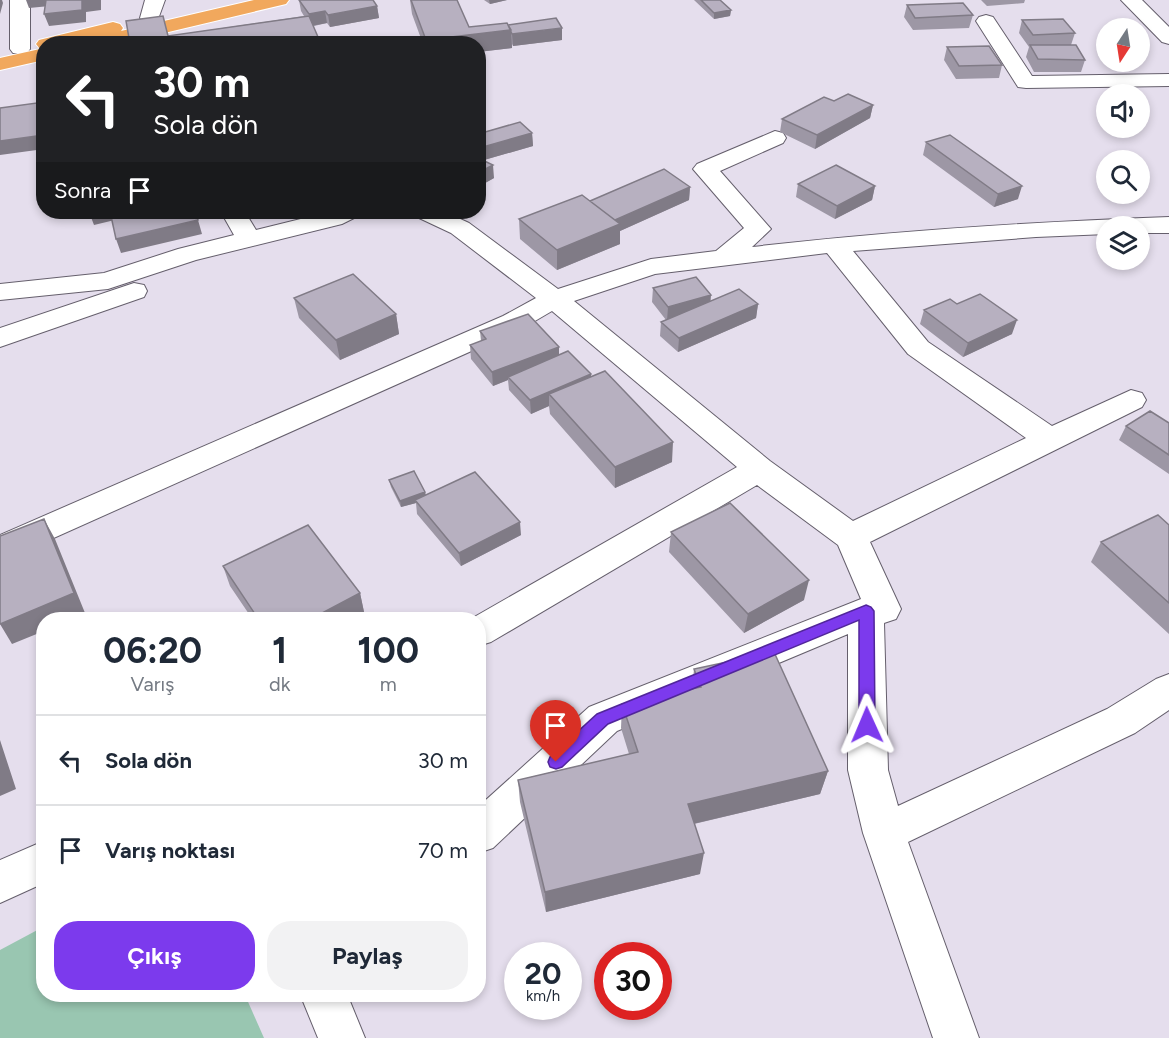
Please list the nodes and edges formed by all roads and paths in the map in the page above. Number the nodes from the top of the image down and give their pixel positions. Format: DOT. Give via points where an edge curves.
graph roads {
  1 [pos="20,0"];
  2 [pos="219,0"];
  3 [pos="279,0"];
  4 [pos="1131,0"];
  5 [pos="153,9"];
  6 [pos="986,21"];
  7 [pos="70,36"];
  8 [pos="127,36"];
  9 [pos="1169,38"];
  10 [pos="36,46"];
  11 [pos="10,51"];
  12 [pos="36,56"];
  13 [pos="0,63"];
  14 [pos="1169,80"];
  15 [pos="775,138"];
  16 [pos="237,219"];
  17 [pos="333,219"];
  18 [pos="441,219"];
  19 [pos="1169,225"];
  20 [pos="249,239"];
  21 [pos="834,244"];
  22 [pos="187,254"];
  23 [pos="726,256"];
  24 [pos="0,292"];
  25 [pos="554,299"];
  26 [pos="0,338"];
  27 [pos="1131,400"];
  28 [pos="1048,439"];
  29 [pos="759,469"];
  30 [pos="851,537"];
  31 [pos="0,549"];
  32 [pos="866,611"];
  33 [pos="486,627"];
  34 [pos="1169,690"];
  35 [pos="486,827"];
  36 [pos="884,832"];
  37 [pos="36,865"];
  38 [pos="0,882"];
  39 [pos="326,1002"];
  40 [pos="342,1038"];
  41 [pos="956,1038"];
  1 -- 11 [label="street"];
  2 -- 5 [label="highway"];
  3 -- 8 [label="highway"];
  4 -- 9 [label="street"];
  5 -- 7 [label="highway"];
  6 -- 14 [label="street" via="1026,82"];
  10 -- 11 [label="highway"];
  12 -- 13 [label="highway"];
  15 -- 23 [label="street" via="705,169 758,229"];
  16 -- 20 [label="street"];
  17 -- 20 [label="street"];
  18 -- 25 [label="street" via="460,228"];
  19 -- 21 [label="street" via="1036,229"];
  20 -- 22 [label="street"];
  21 -- 23 [label="street"];
  21 -- 28 [label="street" via="918,348"];
  22 -- 24 [label="street" via="108,281"];
  22 -- 26 [label="street" via="195,271"];
  23 -- 25 [label="street" via="651,267"];
  25 -- 29 [label="street"];
  25 -- 31 [label="street" via="513,322"];
  27 -- 28 [label="street"];
  28 -- 30 [label="street"];
  29 -- 30 [label="street"];
  29 -- 33 [label="street"];
  30 -- 32 [label="street" via="882,609"];
  32 -- 35 [label="street" via="603,719"];
  32 -- 36 [label="street" via="868,770"];
  34 -- 36 [label="street" via="1121,721"];
  36 -- 41 [label="street"];
  37 -- 38 [label="street"];
  39 -- 40 [label="street"];
}
